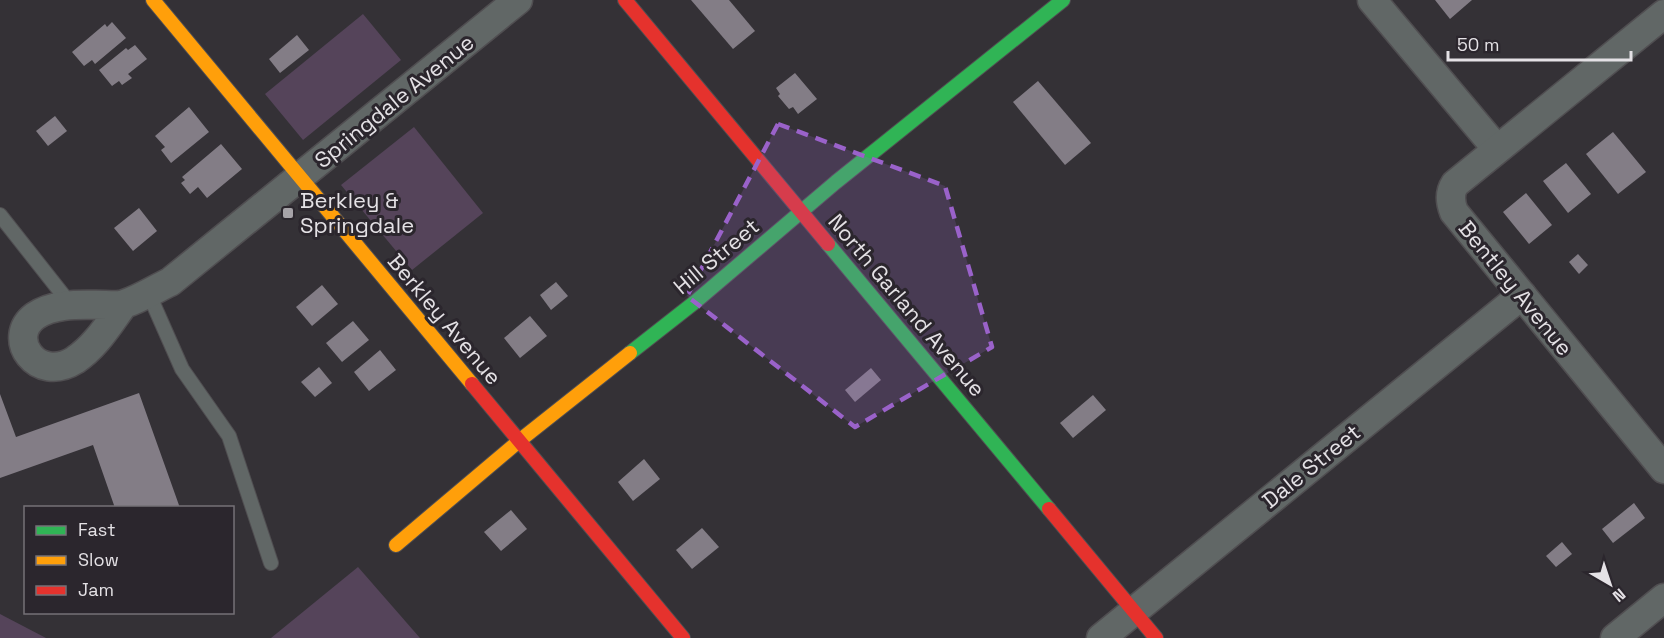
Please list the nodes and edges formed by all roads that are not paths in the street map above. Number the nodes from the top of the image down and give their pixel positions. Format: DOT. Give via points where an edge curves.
graph roads {
  1 [pos="153,0"];
  2 [pos="518,0"];
  3 [pos="625,0"];
  4 [pos="1063,0"];
  5 [pos="1372,0"];
  6 [pos="1664,14"];
  7 [pos="1497,149"];
  8 [pos="300,177"];
  9 [pos="802,212"];
  10 [pos="0,215"];
  11 [pos="148,292"];
  12 [pos="1522,295"];
  13 [pos="71,305"];
  14 [pos="123,305"];
  15 [pos="519,441"];
  16 [pos="1664,469"];
  17 [pos="396,545"];
  18 [pos="271,563"];
  19 [pos="1664,598"];
  20 [pos="1133,611"];
  21 [pos="683,638"];
  22 [pos="1101,638"];
  23 [pos="1156,638"];
  24 [pos="1615,638"];
  1 -- 8 [label="street, Berkley Avenue"];
  2 -- 8 [label="street, Springdale Avenue"];
  3 -- 9 [label="street, North Garland Avenue"];
  4 -- 9 [label="street, Hill Street"];
  5 -- 7 [label="street"];
  6 -- 7 [label="street"];
  7 -- 12 [label="street, Bentley Avenue" via="1450,190 1452,206"];
  8 -- 11 [label="street, Springdale Avenue" via="170,282"];
  8 -- 15 [label="street, Berkley Avenue"];
  9 -- 15 [label="street, Hill Street" via="696,302"];
  9 -- 20 [label="street, North Garland Avenue"];
  10 -- 13 [label="lane"];
  11 -- 14 [label="street, Springdale Avenue"];
  11 -- 18 [label="lane" via="182,369 229,436"];
  12 -- 16 [label="street, Bentley Avenue"];
  12 -- 20 [label="street, Dale Street"];
  13 -- 14 [label="street, Springdale Avenue"];
  13 -- 14 [label="street, Springdale Avenue" via="35,316 26,327 23,341 34,362 49,368 75,360 91,348"];
  15 -- 17 [label="street, Hill Street"];
  15 -- 21 [label="street, Berkley Avenue"];
  19 -- 24 [label="street"];
  20 -- 22 [label="street, Dale Street"];
  20 -- 23 [label="street, North Garland Avenue"];
}
